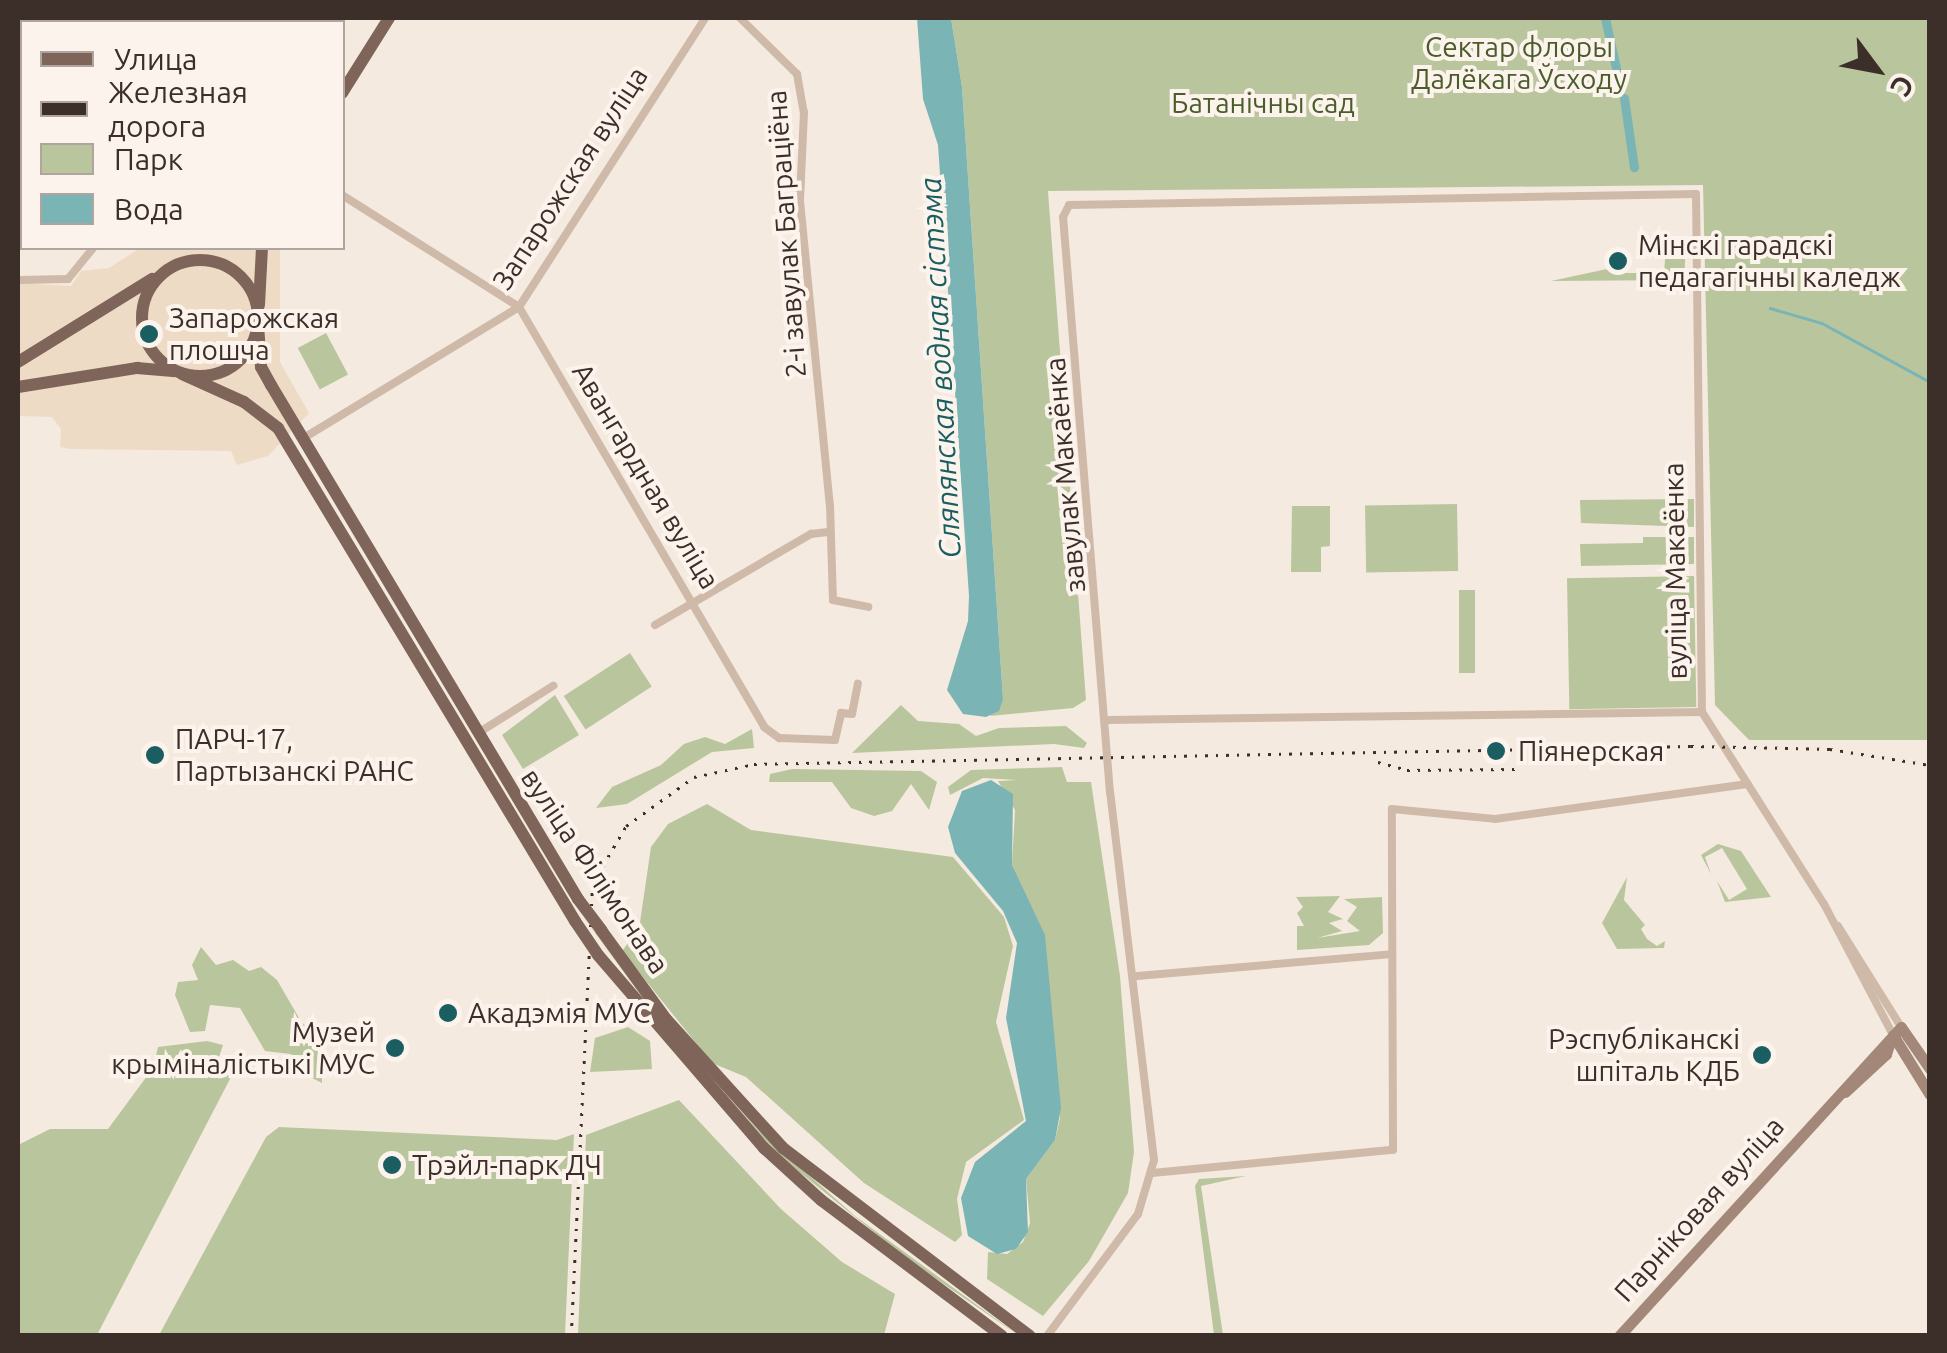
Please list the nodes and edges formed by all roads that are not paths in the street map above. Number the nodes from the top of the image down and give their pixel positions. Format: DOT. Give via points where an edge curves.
graph roads {
  1 [pos="389,18"];
  2 [pos="706,18"];
  3 [pos="740,18"];
  4 [pos="348,74"];
  5 [pos="1696,194"];
  6 [pos="345,196"];
  7 [pos="91,250"];
  8 [pos="197,250"];
  9 [pos="262,250"];
  10 [pos="168,269"];
  11 [pos="18,280"];
  12 [pos="519,307"];
  13 [pos="258,322"];
  14 [pos="18,362"];
  15 [pos="179,373"];
  16 [pos="18,387"];
  17 [pos="302,439"];
  18 [pos="828,532"];
  19 [pos="695,602"];
  20 [pos="868,607"];
  21 [pos="655,626"];
  22 [pos="858,684"];
  23 [pos="553,686"];
  24 [pos="1702,712"];
  25 [pos="1108,720"];
  26 [pos="478,733"];
  27 [pos="495,765"];
  28 [pos="482,773"];
  29 [pos="1748,784"];
  30 [pos="1392,954"];
  31 [pos="1137,976"];
  32 [pos="1897,1031"];
  33 [pos="1930,1068"];
  34 [pos="1930,1095"];
  35 [pos="1152,1173"];
  36 [pos="1002,1336"];
  37 [pos="1030,1336"];
  38 [pos="1047,1336"];
  39 [pos="1619,1336"];
  1 -- 4 [label="main road"];
  2 -- 12 [label="street, Запарожская вуліца"];
  3 -- 18 [label="street, 2-і завулак Баграціёна" via="797,74 804,112 798,166"];
  5 -- 24 [label="street, вуліца Макаёнка"];
  5 -- 25 [label="street, завулак Макаёнка" via="1065,208"];
  6 -- 12 [label="street, Авангардная вуліца"];
  7 -- 11 [label="street" via="68,279"];
  8 -- 10 [label="main road"];
  9 -- 13 [label="main road"];
  10 -- 13 [label="main road" via="202,260 230,269 250,290"];
  10 -- 14 [label="main road"];
  10 -- 15 [label="main road" via="148,291 142,326 150,348"];
  12 -- 17 [label="street, Запарожская вуліца"];
  12 -- 19 [label="street, Авангардная вуліца"];
  13 -- 15 [label="main road" via="249,349 231,367 207,376"];
  13 -- 17 [label="main road, вуліца Філімонава" via="261,367"];
  15 -- 16 [label="main road" via="137,368"];
  15 -- 28 [label="main road, вуліца Філімонава" via="244,402 278,428"];
  17 -- 26 [label="main road, вуліца Філімонава"];
  18 -- 19 [label="street" via="811,534"];
  18 -- 20 [label="street, 2-і завулак Баграціёна" via="833,600"];
  19 -- 21 [label="street"];
  19 -- 22 [label="street, Авангардная вуліца" via="764,727 780,738 835,740 841,713 852,714"];
  23 -- 26 [label="street"];
  24 -- 25 [label="street"];
  24 -- 29 [label="street, вуліца Макаёнка"];
  25 -- 31 [label="street, завулак Макаёнка" via="1110,792"];
  26 -- 27 [label="main road, вуліца Філімонава"];
  27 -- 28 [label="main road"];
  27 -- 37 [label="main road, вуліца Філімонава, bridge" via="578,899 666,1019 783,1148"];
  28 -- 36 [label="main road, вуліца Філімонава, bridge" via="598,955 764,1148"];
  29 -- 30 [label="street" via="1495,819 1392,808"];
  29 -- 32 [label="street, вуліца Макаёнка"];
  30 -- 31 [label="street"];
  30 -- 35 [label="street" via="1393,1150"];
  31 -- 35 [label="street, завулак Макаёнка"];
  32 -- 33 [label="street, вуліца Макаёнка"];
  32 -- 34 [label="street, вуліца Макаёнка"];
  32 -- 39 [label="street, Парніковая вуліца"];
  35 -- 38 [label="street, завулак Макаёнка" via="1126,1234"];
}
